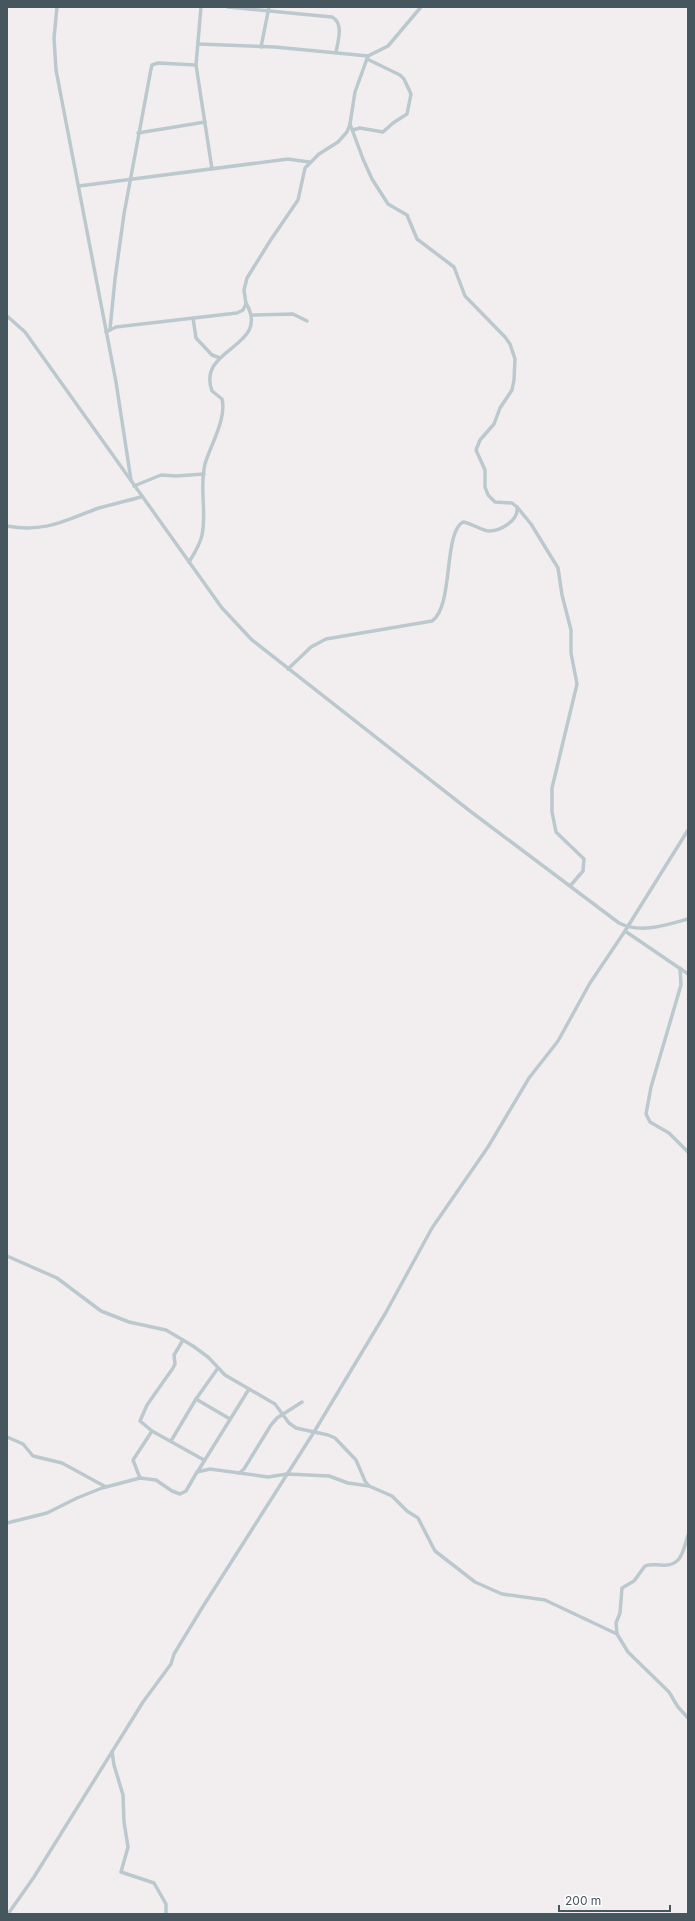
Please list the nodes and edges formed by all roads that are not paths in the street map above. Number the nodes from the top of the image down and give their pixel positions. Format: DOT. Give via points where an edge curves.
graph roads {
  1 [pos="57,7"];
  2 [pos="201,7"];
  3 [pos="228,7"];
  4 [pos="421,7"];
  5 [pos="268,9"];
  6 [pos="198,44"];
  7 [pos="261,47"];
  8 [pos="336,52"];
  9 [pos="367,57"];
  10 [pos="196,65"];
  11 [pos="205,122"];
  12 [pos="350,124"];
  13 [pos="353,130"];
  14 [pos="138,133"];
  15 [pos="309,162"];
  16 [pos="212,169"];
  17 [pos="130,180"];
  18 [pos="79,186"];
  19 [pos="245,301"];
  20 [pos="252,315"];
  21 [pos="7,316"];
  22 [pos="193,318"];
  23 [pos="307,321"];
  24 [pos="110,329"];
  25 [pos="106,332"];
  26 [pos="212,355"];
  27 [pos="220,358"];
  28 [pos="213,366"];
  29 [pos="204,474"];
  30 [pos="131,481"];
  31 [pos="134,486"];
  32 [pos="141,497"];
  33 [pos="517,507"];
  34 [pos="7,526"];
  35 [pos="189,562"];
  36 [pos="288,669"];
  37 [pos="688,830"];
  38 [pos="571,885"];
  39 [pos="688,919"];
  40 [pos="626,929"];
  41 [pos="680,968"];
  42 [pos="688,974"];
  43 [pos="688,1152"];
  44 [pos="7,1256"];
  45 [pos="183,1340"];
  46 [pos="218,1368"];
  47 [pos="249,1389"];
  48 [pos="196,1399"];
  49 [pos="302,1402"];
  50 [pos="283,1414"];
  51 [pos="230,1420"];
  52 [pos="152,1431"];
  53 [pos="314,1432"];
  54 [pos="7,1437"];
  55 [pos="171,1441"];
  56 [pos="204,1460"];
  57 [pos="197,1472"];
  58 [pos="240,1473"];
  59 [pos="286,1474"];
  60 [pos="140,1478"];
  61 [pos="369,1486"];
  62 [pos="106,1487"];
  63 [pos="7,1523"];
  64 [pos="688,1535"];
  65 [pos="617,1634"];
  66 [pos="688,1718"];
  67 [pos="112,1752"];
  68 [pos="8,1914"];
  69 [pos="166,1914"];
  1 -- 18 [label="street" via="54,38 56,70"];
  2 -- 6 [label="street"];
  3 -- 5 [label="street"];
  4 -- 9 [label="street" via="388,46"];
  5 -- 7 [label="street"];
  5 -- 8 [label="street" via="336,19 339,26"];
  6 -- 7 [label="street"];
  6 -- 10 [label="street"];
  7 -- 8 [label="street"];
  8 -- 9 [label="street"];
  9 -- 12 [label="street" via="355,92"];
  9 -- 13 [label="street" via="404,79 411,94 408,113 383,132 360,128"];
  10 -- 11 [label="street"];
  10 -- 14 [label="street" via="152,65"];
  11 -- 14 [label="street"];
  11 -- 16 [label="street"];
  12 -- 13 [label="street"];
  12 -- 15 [label="street" via="341,139"];
  13 -- 33 [label="street" via="368,173 388,204 407,215 413,232 421,243 456,269 465,296 510,344 516,366 512,390 500,408 494,424 478,443 476,450 485,470 485,487 488,495 495,502 512,503"];
  14 -- 17 [label="street"];
  15 -- 16 [label="street" via="288,159"];
  15 -- 19 [label="street" via="303,172 300,196 296,205 247,278"];
  16 -- 17 [label="street"];
  17 -- 18 [label="street"];
  17 -- 24 [label="street"];
  18 -- 25 [label="street"];
  19 -- 20 [label="street"];
  19 -- 22 [label="street" via="245,308 241,311"];
  20 -- 23 [label="street" via="294,314"];
  20 -- 27 [label="street" via="253,323 248,333"];
  21 -- 30 [label="street" via="25,332"];
  22 -- 24 [label="street"];
  22 -- 26 [label="street" via="196,338"];
  24 -- 25 [label="street"];
  25 -- 30 [label="street"];
  26 -- 27 [label="street"];
  26 -- 28 [label="street"];
  27 -- 28 [label="street"];
  28 -- 29 [label="street" via="210,374 211,387 223,403 216,437 207,458"];
  29 -- 31 [label="street" via="161,475"];
  29 -- 35 [label="street" via="203,530"];
  30 -- 31 [label="street"];
  31 -- 32 [label="street"];
  32 -- 34 [label="street" via="99,508 45,527 26,529"];
  32 -- 35 [label="street"];
  33 -- 36 [label="street" via="515,519 491,531 463,522 459,525 453,542 442,603 432,621 326,639 314,644"];
  33 -- 38 [label="street" via="558,565 571,630 571,653 577,684 551,797 556,832 584,859 583,871"];
  35 -- 36 [label="street" via="237,626"];
  36 -- 38 [label="street" via="470,811"];
  37 -- 40 [label="street"];
  38 -- 40 [label="street"];
  39 -- 40 [label="street" via="656,927"];
  40 -- 41 [label="street"];
  40 -- 53 [label="street" via="590,983 558,1041 529,1078 488,1147 432,1228 415,1262"];
  41 -- 42 [label="street"];
  41 -- 43 [label="street" via="681,985 651,1087 646,1114 650,1122 669,1134"];
  44 -- 45 [label="street" via="57,1278 105,1313 129,1322 166,1330"];
  45 -- 46 [label="street" via="208,1357"];
  45 -- 52 [label="street" via="174,1355 173,1368 140,1416 141,1423"];
  46 -- 47 [label="street"];
  46 -- 48 [label="street"];
  47 -- 50 [label="street" via="270,1400"];
  47 -- 51 [label="street"];
  48 -- 51 [label="street"];
  48 -- 55 [label="street"];
  49 -- 50 [label="street"];
  50 -- 53 [label="street" via="296,1428"];
  50 -- 58 [label="street" via="271,1425"];
  51 -- 56 [label="street"];
  52 -- 55 [label="street"];
  52 -- 60 [label="street" via="133,1460"];
  53 -- 59 [label="street"];
  53 -- 61 [label="street" via="338,1440 356,1460"];
  54 -- 62 [label="street" via="23,1444 32,1456 62,1463"];
  55 -- 56 [label="street"];
  56 -- 57 [label="street"];
  57 -- 58 [label="street" via="210,1469"];
  57 -- 60 [label="street" via="186,1491 180,1494 156,1480"];
  58 -- 59 [label="street" via="268,1477"];
  59 -- 61 [label="street" via="329,1476 348,1483"];
  59 -- 67 [label="street" via="174,1654 171,1664"];
  60 -- 62 [label="street"];
  61 -- 65 [label="street" via="396,1498 407,1511 418,1518 435,1551 475,1582 502,1594 545,1600"];
  62 -- 63 [label="street" via="47,1513"];
  64 -- 65 [label="street" via="684,1552 678,1561 673,1565 645,1566 634,1581 622,1588 620,1613 616,1623"];
  65 -- 66 [label="street" via="628,1652 669,1692"];
  67 -- 68 [label="street"];
  67 -- 69 [label="street" via="123,1795 128,1843 122,1872 154,1883 166,1904"];
}
